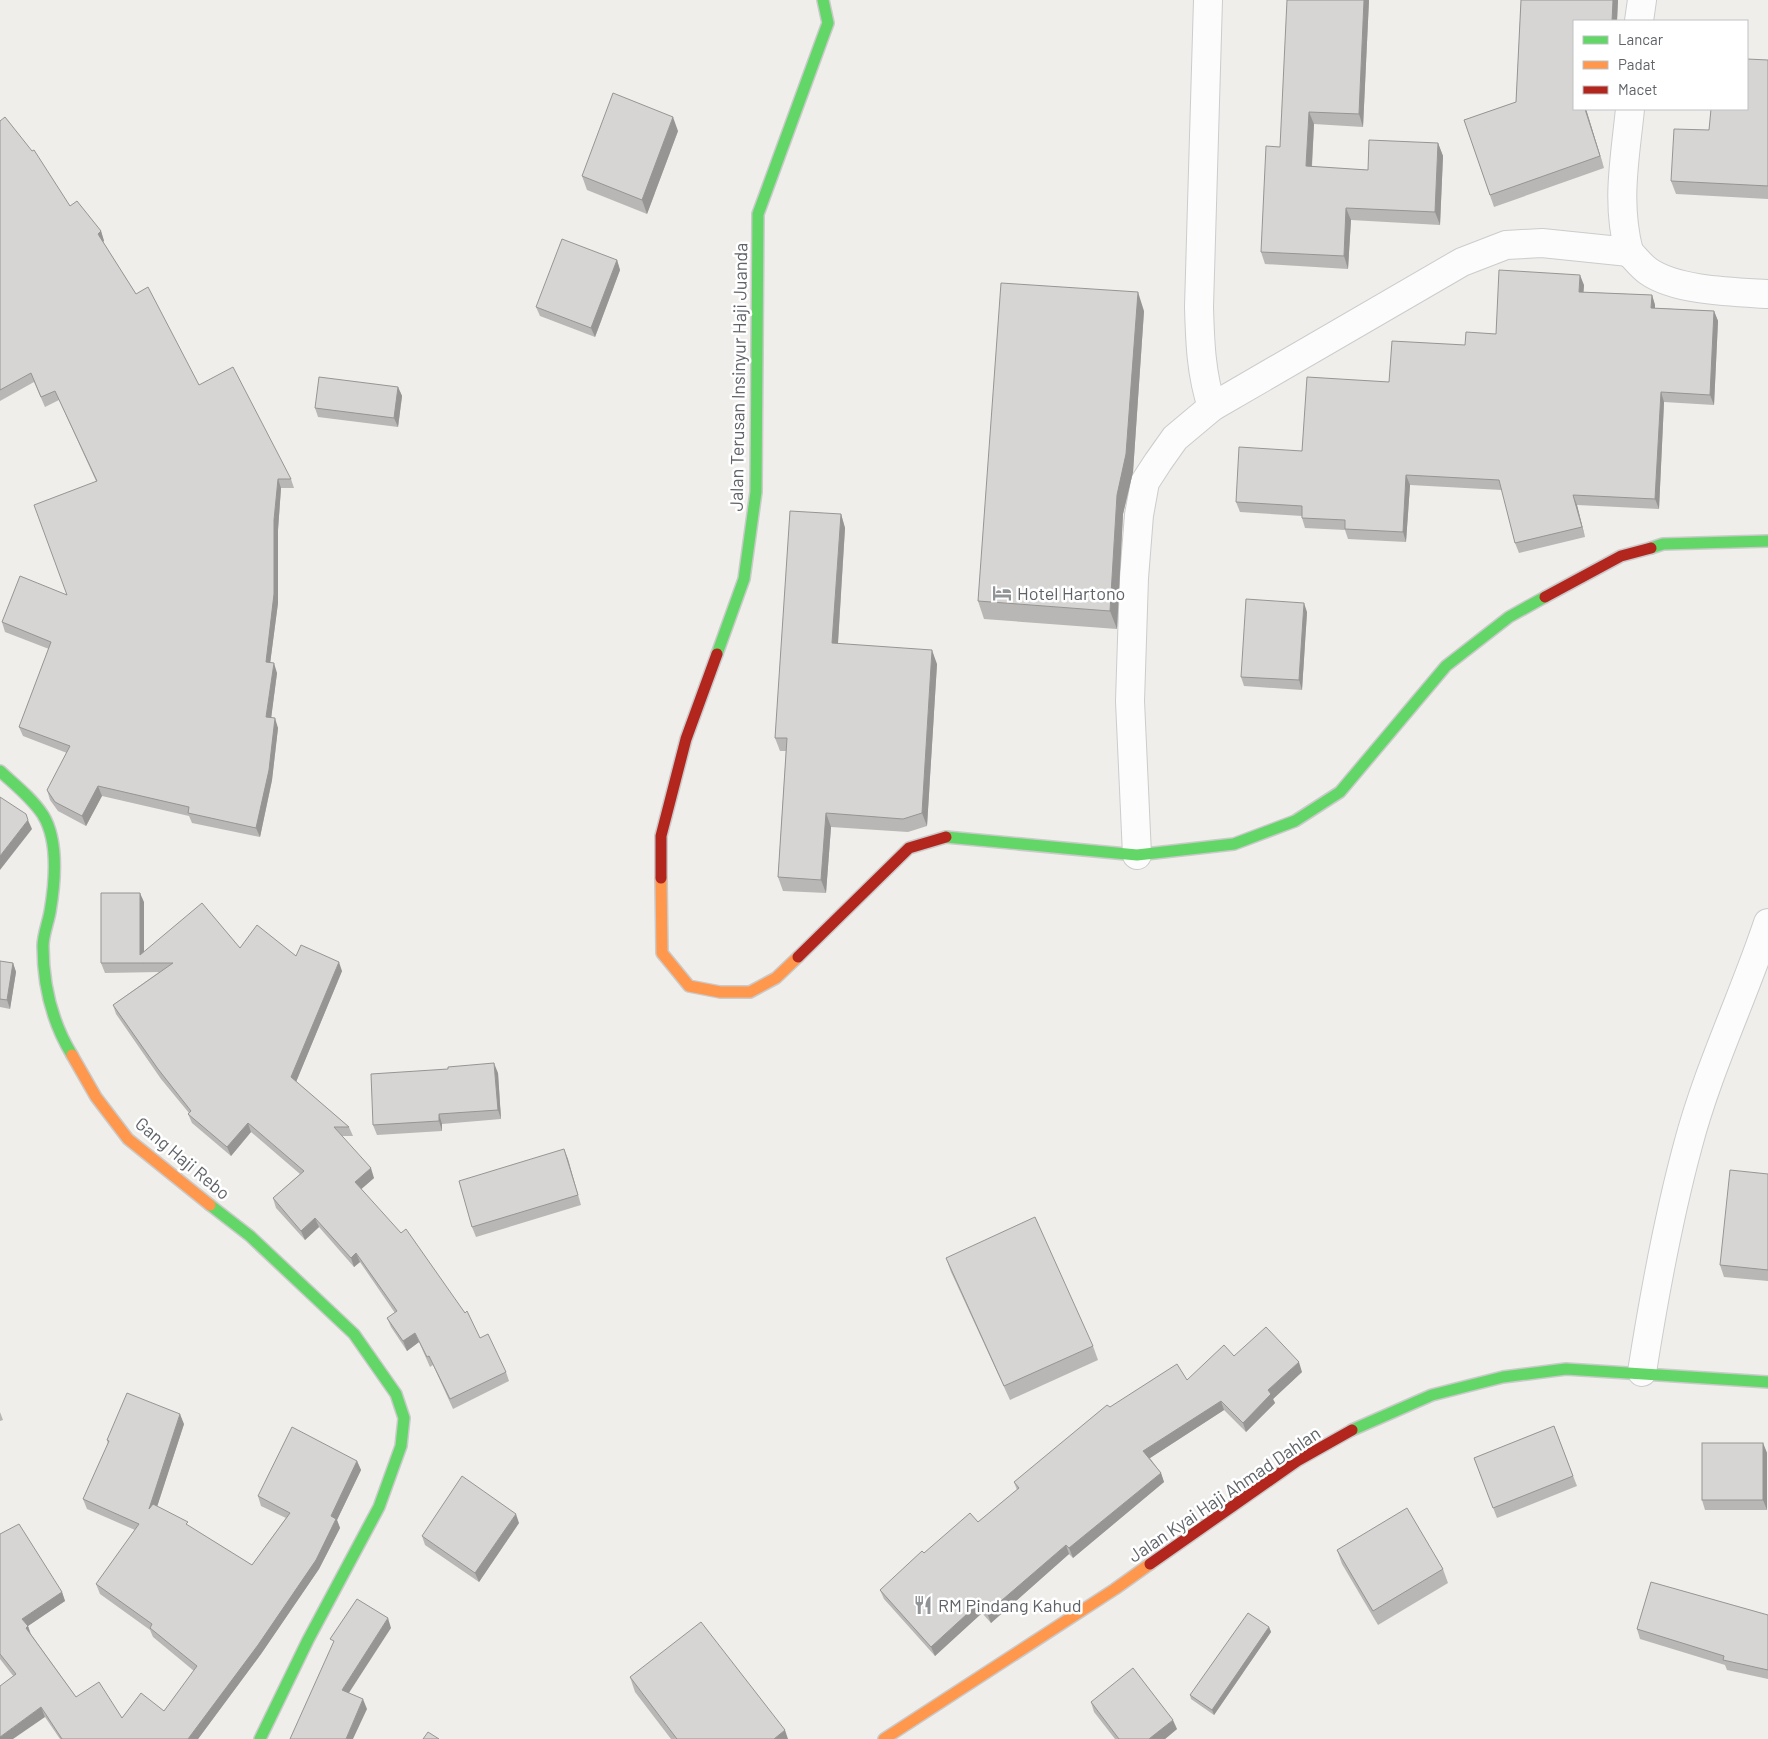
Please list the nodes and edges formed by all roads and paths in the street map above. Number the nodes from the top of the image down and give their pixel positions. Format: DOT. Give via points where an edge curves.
graph roads {
  1 [pos="823,0"];
  2 [pos="1208,0"];
  3 [pos="1642,0"];
  4 [pos="1639,20"];
  5 [pos="1630,110"];
  6 [pos="1628,252"];
  7 [pos="1768,294"];
  8 [pos="1212,407"];
  9 [pos="1768,541"];
  10 [pos="0,772"];
  11 [pos="1136,855"];
  12 [pos="1768,923"];
  13 [pos="1642,1372"];
  14 [pos="1768,1382"];
  15 [pos="260,1739"];
  16 [pos="884,1739"];
  1 -- 11 [label="street, Jalan Terusan Insinyur Haji Juanda" via="828,23 758,214 756,492 744,579 686,739 661,836 662,953 689,986 720,992 750,992 776,978 909,848 950,836"];
  2 -- 8 [label="street" via="1199,307 1204,383"];
  3 -- 4 [label="street"];
  5 -- 6 [label="street" via="1620,203"];
  6 -- 7 [label="street" via="1648,271 1676,283"];
  6 -- 8 [label="street" via="1542,243 1506,245 1462,262"];
  8 -- 11 [label="street" via="1175,438 1158,462 1145,482 1139,515 1130,701"];
  9 -- 11 [label="street, Jalan Terusan Insinyur Haji Juanda" via="1663,544 1621,556 1509,617 1446,666 1340,792 1294,820 1234,844"];
  10 -- 15 [label="street, Gang Haji Rebo" via="43,815 52,839 50,910 42,944 49,1005 68,1049 96,1097 128,1139 250,1236 354,1334 396,1394 404,1418 401,1446 379,1507"];
  12 -- 13 [label="street" via="1688,1144"];
  13 -- 14 [label="street, Jalan Kyai Haji Ahmad Dahlan"];
  13 -- 16 [label="street, Jalan Kyai Haji Ahmad Dahlan" via="1566,1369 1503,1377 1432,1396 1366,1422 1297,1461 1115,1589"];
}
